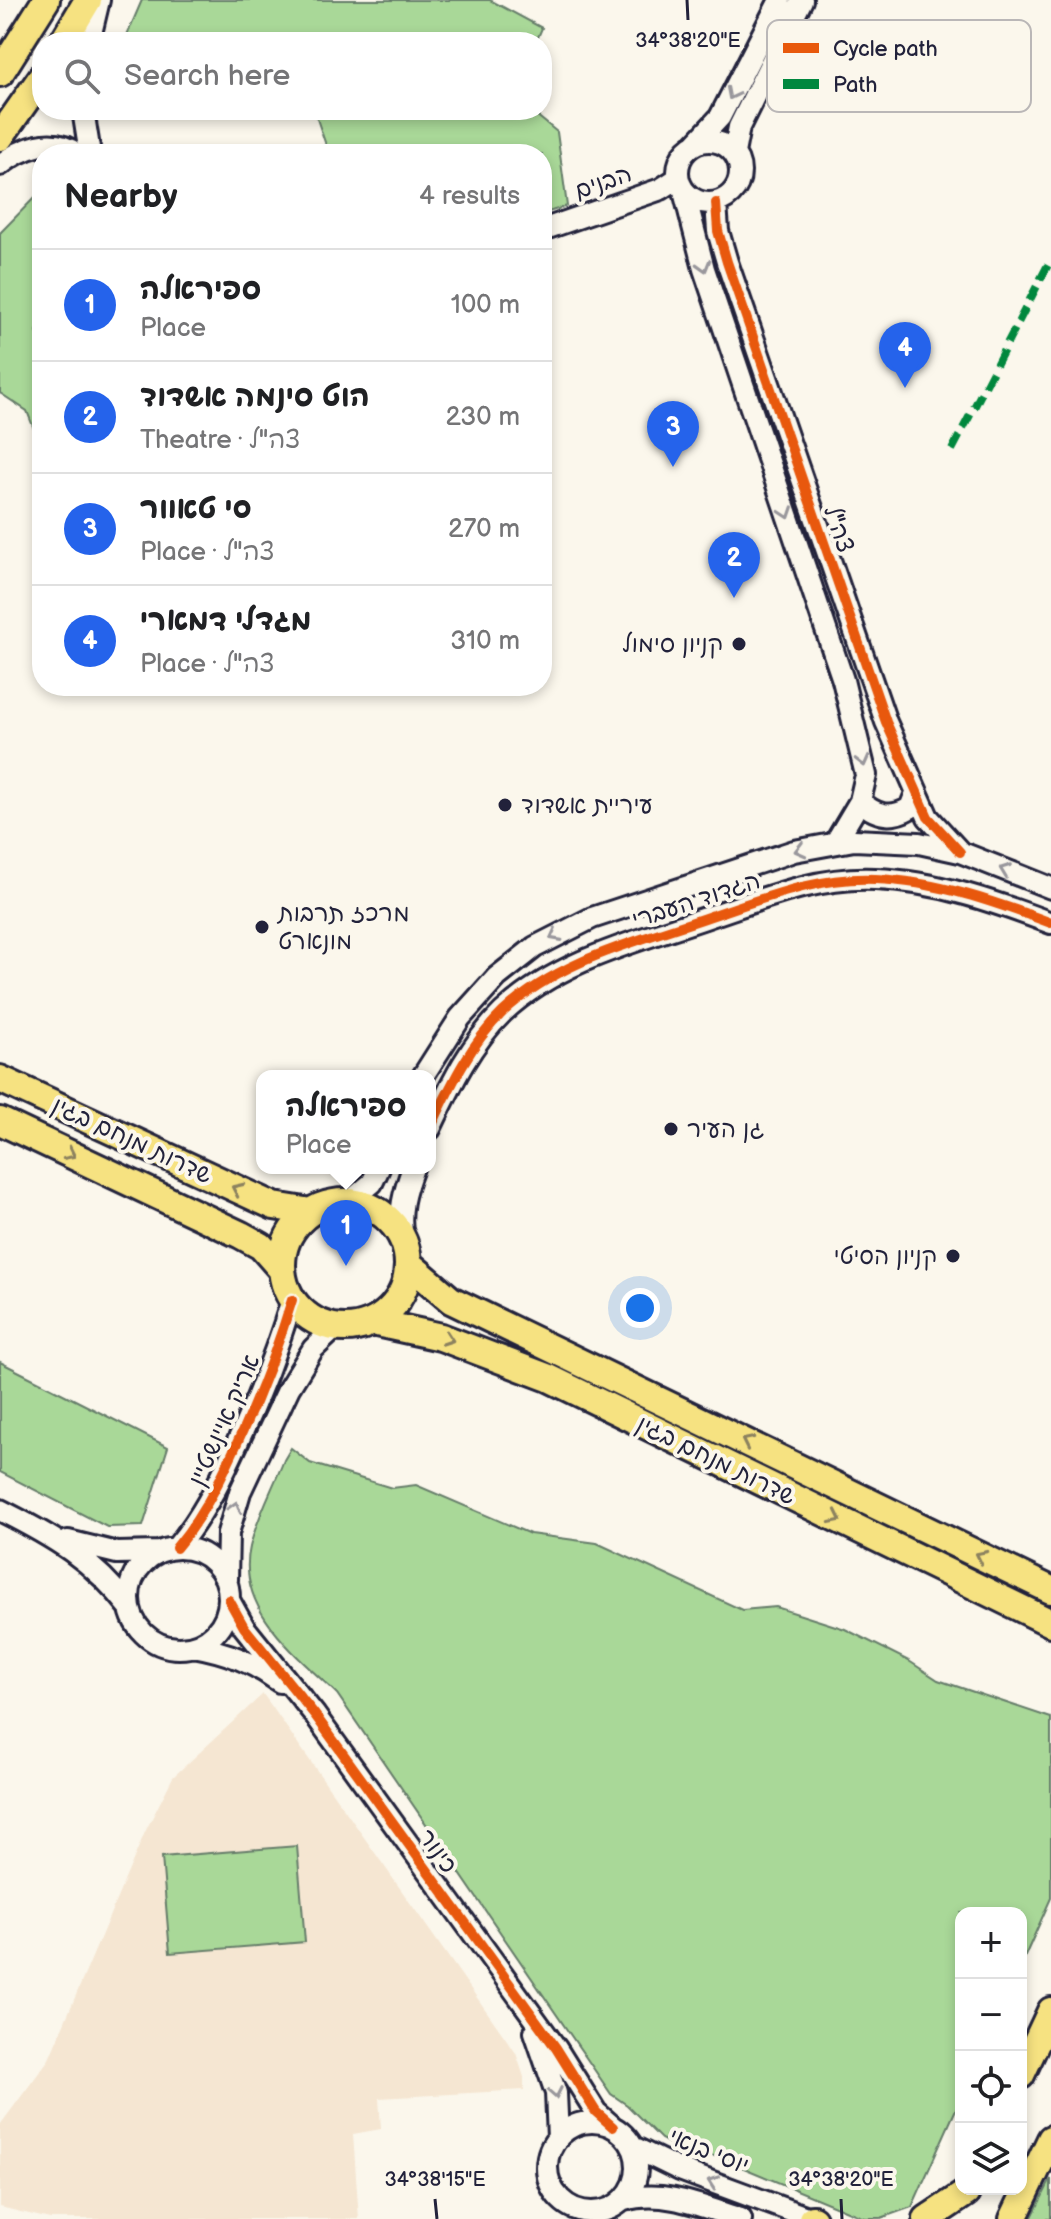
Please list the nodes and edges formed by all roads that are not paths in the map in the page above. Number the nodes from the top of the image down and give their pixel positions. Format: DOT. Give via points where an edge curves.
graph roads {
  1 [pos="46,0"];
  2 [pos="88,0"];
  3 [pos="99,0"];
  4 [pos="780,0"];
  5 [pos="802,0"];
  6 [pos="770,20"];
  7 [pos="792,20"];
  8 [pos="767,25"];
  9 [pos="69,32"];
  10 [pos="91,32"];
  11 [pos="767,71"];
  12 [pos="0,73"];
  13 [pos="32,91"];
  14 [pos="85,120"];
  15 [pos="0,137"];
  16 [pos="88,144"];
  17 [pos="694,145"];
  18 [pos="32,148"];
  19 [pos="734,153"];
  20 [pos="0,165"];
  21 [pos="681,184"];
  22 [pos="716,203"];
  23 [pos="552,227"];
  24 [pos="916,793"];
  25 [pos="860,801"];
  26 [pos="835,843"];
  27 [pos="960,852"];
  28 [pos="1051,888"];
  29 [pos="1051,923"];
  30 [pos="427,1070"];
  31 [pos="0,1079"];
  32 [pos="436,1117"];
  33 [pos="0,1121"];
  34 [pos="376,1174"];
  35 [pos="411,1174"];
  36 [pos="349,1202"];
  37 [pos="311,1212"];
  38 [pos="403,1238"];
  39 [pos="409,1264"];
  40 [pos="282,1270"];
  41 [pos="292,1300"];
  42 [pos="372,1322"];
  43 [pos="336,1327"];
  44 [pos="0,1510"];
  45 [pos="49,1535"];
  46 [pos="169,1550"];
  47 [pos="1051,1590"];
  48 [pos="228,1592"];
  49 [pos="130,1608"];
  50 [pos="1041,1618"];
  51 [pos="1051,1631"];
  52 [pos="193,1646"];
  53 [pos="315,1715"];
  54 [pos="520,1999"];
  55 [pos="1051,2011"];
  56 [pos="1027,2062"];
  57 [pos="613,2127"];
  58 [pos="558,2138"];
  59 [pos="1051,2139"];
  60 [pos="633,2147"];
  61 [pos="557,2195"];
  62 [pos="961,2195"];
  63 [pos="965,2195"];
  64 [pos="614,2209"];
  65 [pos="561,2219"];
  66 [pos="741,2219"];
  67 [pos="812,2219"];
  68 [pos="927,2219"];
  69 [pos="953,2219"];
  70 [pos="1013,2219"];
  1 -- 12 [label="main road"];
  2 -- 9 [label="main road"];
  3 -- 10 [label="street"];
  4 -- 6 [label="street, one-way"];
  5 -- 7 [label="street"];
  8 -- 17 [label="street, one-way" via="720,117"];
  11 -- 19 [label="street" via="739,127"];
  13 -- 15 [label="main road"];
  14 -- 16 [label="street"];
  17 -- 19 [label="street" via="720,143"];
  17 -- 21 [label="street" via="679,162"];
  18 -- 20 [label="street"];
  19 -- 22 [label="street" via="740,170 737,187"];
  21 -- 22 [label="street" via="698,201"];
  21 -- 23 [label="street, הבנים"];
  21 -- 25 [label="street, צה\"ל, one-way" via="704,269 843,680 866,775"];
  22 -- 24 [label="street, צה\"ל" via="718,231 732,276 856,640"];
  24 -- 25 [label="street" via="910,808 892,815 870,811"];
  24 -- 27 [label="street, צה\"ל" via="928,817"];
  25 -- 26 [label="street, צה\"ל"];
  26 -- 27 [label="street, הגדוד העברי" via="919,843"];
  26 -- 30 [label="street, הגדוד העברי, one-way" via="780,855 556,934 497,977 460,1018"];
  28 -- 27 [label="street, הגדוד העברי, one-way"];
  29 -- 32 [label="street, הגדוד העברי" via="949,891 876,879 828,881 745,905 599,954 532,989 502,1013 470,1051"];
  37 -- 31 [label="main road, שדרות מנחם בגין, one-way" via="274,1206"];
  33 -- 40 [label="main road, שדרות מנחם בגין, one-way" via="241,1235 261,1246"];
  34 -- 36 [label="street"];
  35 -- 38 [label="street" via="400,1214"];
  36 -- 37 [label="main road"];
  36 -- 38 [label="main road" via="381,1213"];
  37 -- 40 [label="main road" via="288,1237"];
  38 -- 39 [label="main road"];
  39 -- 42 [label="main road" via="399,1298"];
  47 -- 39 [label="main road, שדרות מנחם בגין, one-way" via="451,1300"];
  40 -- 41 [label="main road"];
  41 -- 43 [label="main road" via="311,1318"];
  41 -- 46 [label="street, אריק איינשטיין" via="267,1379 212,1497 192,1530"];
  42 -- 43 [label="main road"];
  42 -- 50 [label="main road, שדרות מנחם בגין, one-way" via="441,1337 549,1378"];
  48 -- 43 [label="street, אריק איינשטיין, one-way" via="226,1541 240,1492 289,1388 313,1349"];
  44 -- 45 [label="street"];
  45 -- 46 [label="street" via="117,1553"];
  45 -- 49 [label="street" via="98,1571"];
  46 -- 48 [label="street" via="193,1550 208,1557 220,1569"];
  46 -- 49 [label="street" via="147,1559 137,1571 130,1585"];
  48 -- 52 [label="street" via="225,1618 216,1632"];
  48 -- 53 [label="street, כינור" via="244,1627"];
  49 -- 52 [label="street" via="141,1632 155,1642 170,1648"];
  50 -- 51 [label="main road, שדרות מנחם בגין"];
  52 -- 53 [label="street, כינור" via="256,1665"];
  53 -- 54 [label="street, כינור"];
  54 -- 57 [label="street, כינור" via="596,2112"];
  54 -- 58 [label="street, כינור, one-way" via="556,2093"];
  55 -- 56 [label="main road"];
  57 -- 58 [label="street" via="590,2122"];
  57 -- 60 [label="street"];
  58 -- 61 [label="street" via="547,2162"];
  59 -- 70 [label="main road"];
  60 -- 64 [label="street" via="636,2179"];
  67 -- 60 [label="street, יוסי בנאי, one-way"];
  61 -- 64 [label="street" via="580,2211"];
  61 -- 65 [label="street"];
  62 -- 68 [label="main road"];
  63 -- 69 [label="main road"];
  64 -- 66 [label="street" via="639,2196 671,2198"];
}
